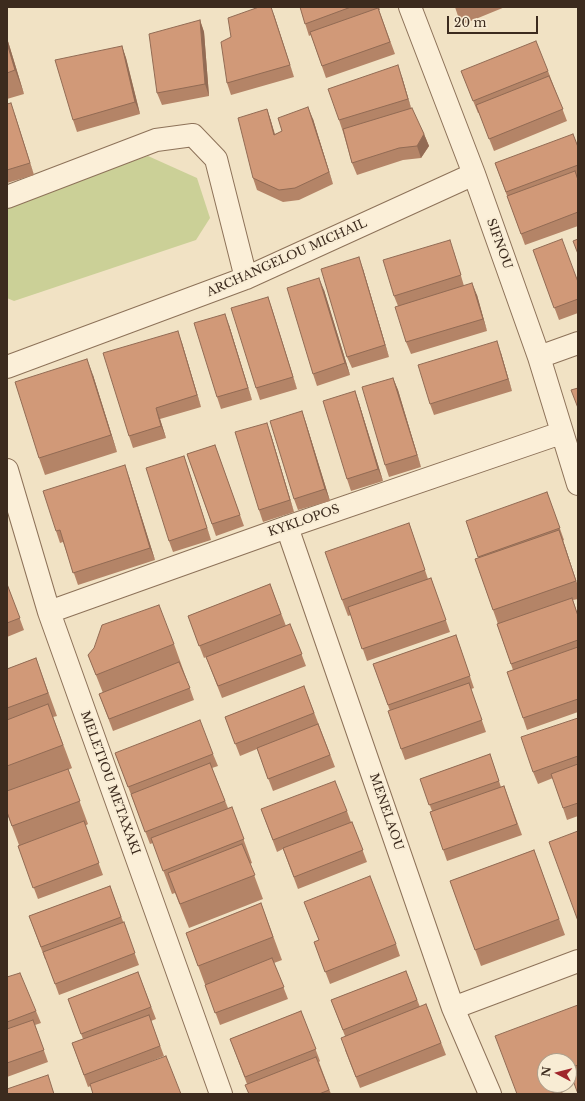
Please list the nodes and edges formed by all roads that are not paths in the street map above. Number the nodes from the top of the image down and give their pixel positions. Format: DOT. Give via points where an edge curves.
graph roads {
  1 [pos="410,7"];
  2 [pos="474,174"];
  3 [pos="7,197"];
  4 [pos="246,278"];
  5 [pos="578,344"];
  6 [pos="539,357"];
  7 [pos="7,368"];
  8 [pos="561,433"];
  9 [pos="7,470"];
  10 [pos="578,484"];
  11 [pos="10,496"];
  12 [pos="288,527"];
  13 [pos="48,612"];
  14 [pos="578,961"];
  15 [pos="453,1008"];
  16 [pos="221,1094"];
  17 [pos="490,1094"];
  1 -- 2 [label="street, SIFNOU"];
  2 -- 4 [label="street, ARCHANGELOU MICHAIL"];
  2 -- 6 [label="street, SIFNOU"];
  3 -- 4 [label="street" via="156,140 193,135 216,159"];
  4 -- 7 [label="street, ARCHANGELOU MICHAIL"];
  5 -- 6 [label="street"];
  6 -- 8 [label="street, SIFNOU"];
  8 -- 10 [label="street, SIFNOU"];
  8 -- 12 [label="street, KYKLOPOS"];
  9 -- 11 [label="street, MELETIOU METAXAKI"];
  11 -- 13 [label="street, MELETIOU METAXAKI"];
  12 -- 13 [label="street, KYKLOPOS"];
  12 -- 15 [label="street, MENELAOU"];
  13 -- 16 [label="street, MELETIOU METAXAKI"];
  14 -- 15 [label="street"];
  15 -- 17 [label="street, MENELAOU"];
}
